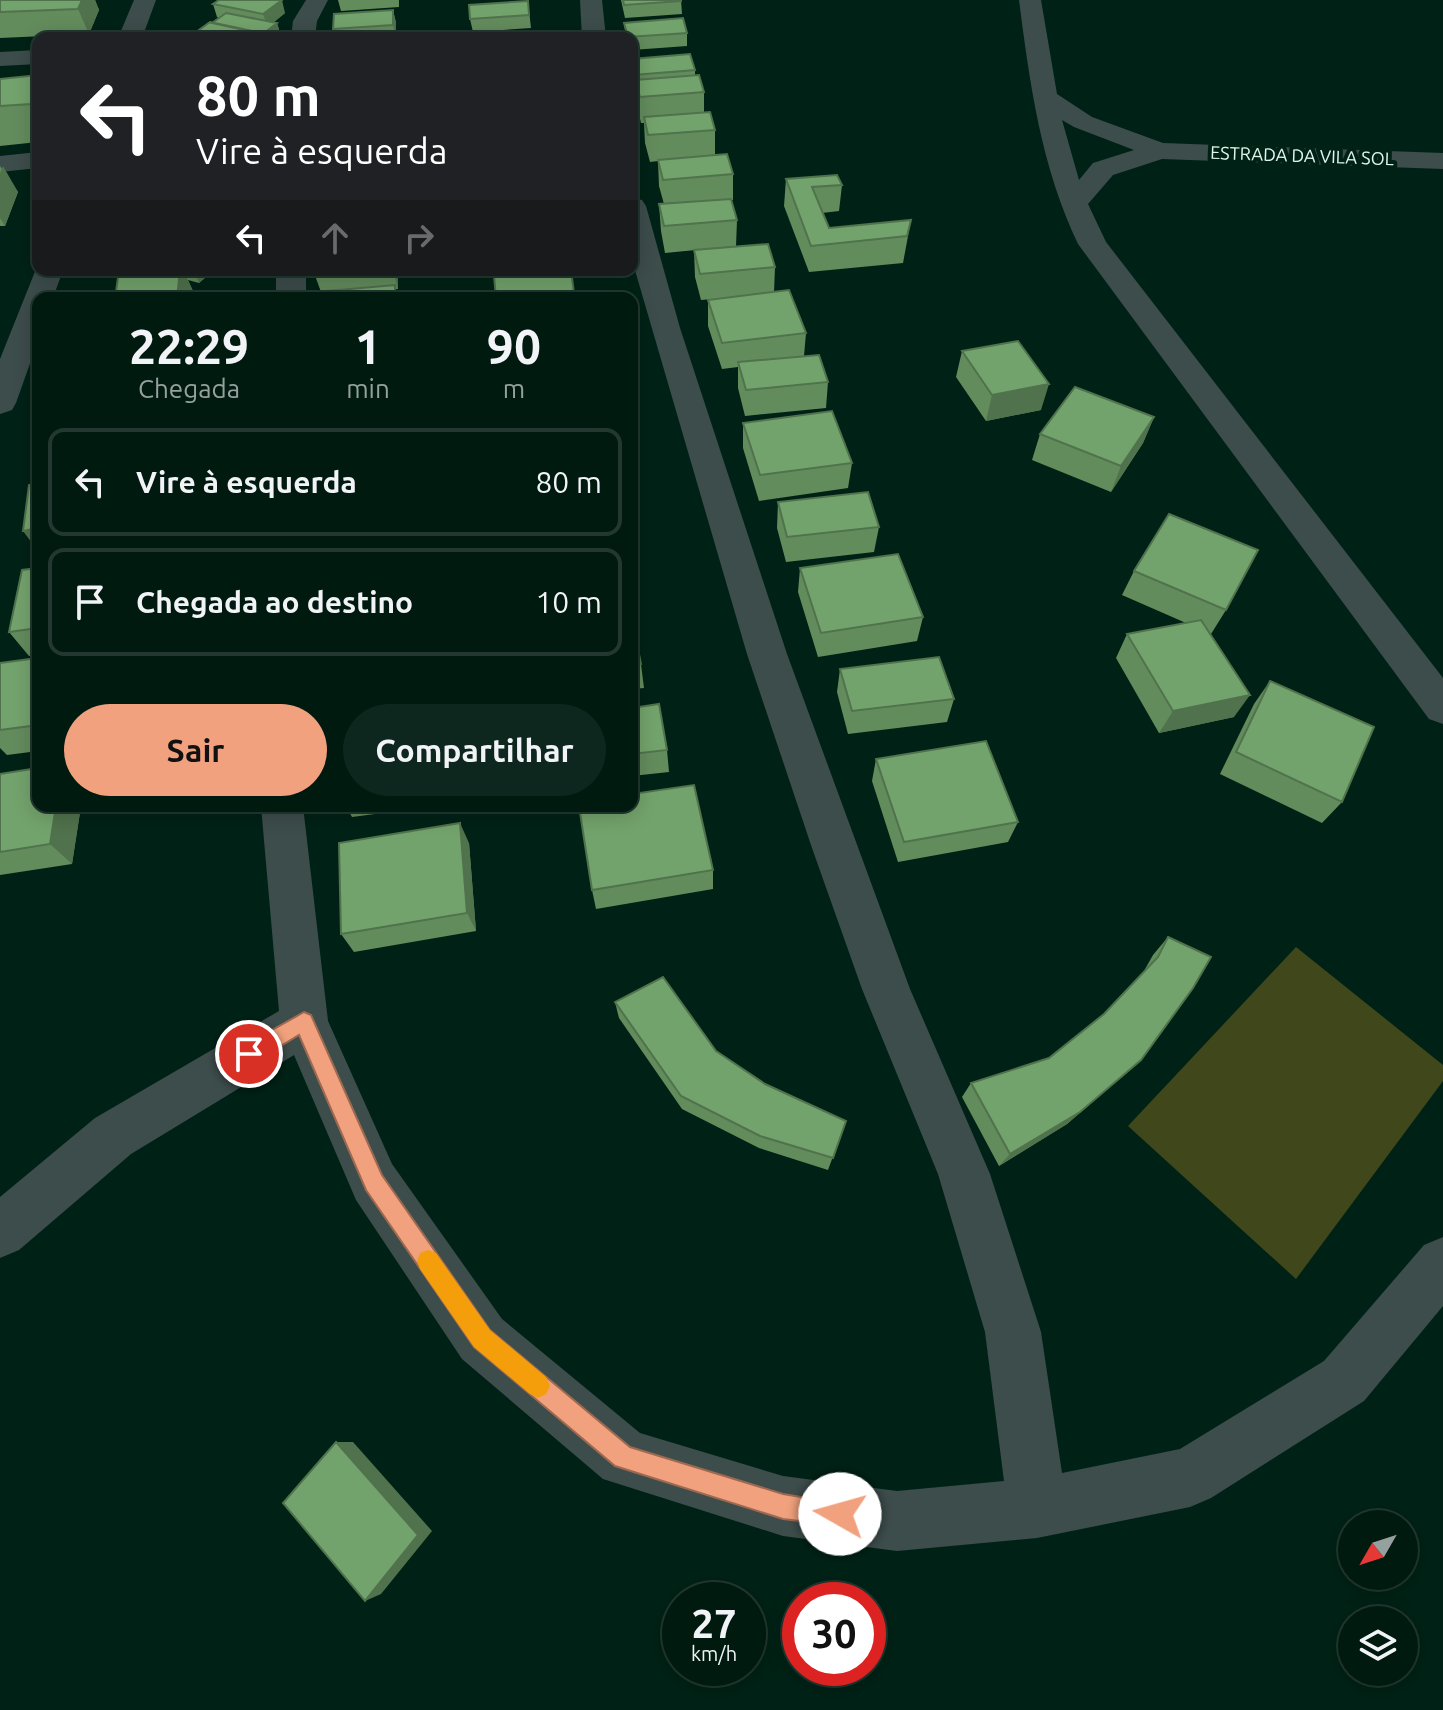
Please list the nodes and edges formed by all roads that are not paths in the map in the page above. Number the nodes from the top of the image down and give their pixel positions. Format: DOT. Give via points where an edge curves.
graph roads {
  1 [pos="145,0"];
  2 [pos="317,0"];
  3 [pos="591,0"];
  4 [pos="1030,0"];
  5 [pos="132,32"];
  6 [pos="304,32"];
  7 [pos="594,32"];
  8 [pos="32,57"];
  9 [pos="0,59"];
  10 [pos="1043,96"];
  11 [pos="1160,151"];
  12 [pos="32,161"];
  13 [pos="1443,161"];
  14 [pos="0,164"];
  15 [pos="1073,204"];
  16 [pos="638,228"];
  17 [pos="32,314"];
  18 [pos="0,403"];
  19 [pos="1443,708"];
  20 [pos="283,812"];
  21 [pos="304,1022"];
  22 [pos="0,1231"];
  23 [pos="1443,1264"];
  24 [pos="1037,1508"];
  1 -- 5 [label="street"];
  2 -- 6 [label="street"];
  3 -- 7 [label="street"];
  4 -- 10 [label="street"];
  8 -- 9 [label="street"];
  10 -- 11 [label="street, ESTRADA DA VILA SOL" via="1083,122"];
  10 -- 15 [label="street"];
  11 -- 13 [label="street, ESTRADA DA VILA SOL"];
  11 -- 15 [label="street, ESTRADA DA VILA SOL" via="1103,169"];
  12 -- 14 [label="street"];
  15 -- 19 [label="street" via="1110,270"];
  16 -- 24 [label="street" via="767,654 886,989 964,1174 1009,1317"];
  17 -- 18 [label="street"];
  20 -- 21 [label="street"];
  21 -- 22 [label="street" via="113,1136"];
  21 -- 24 [label="street" via="374,1182 482,1339 624,1458 783,1506 897,1521"];
  23 -- 24 [label="street" via="1344,1381 1190,1477"];
}
